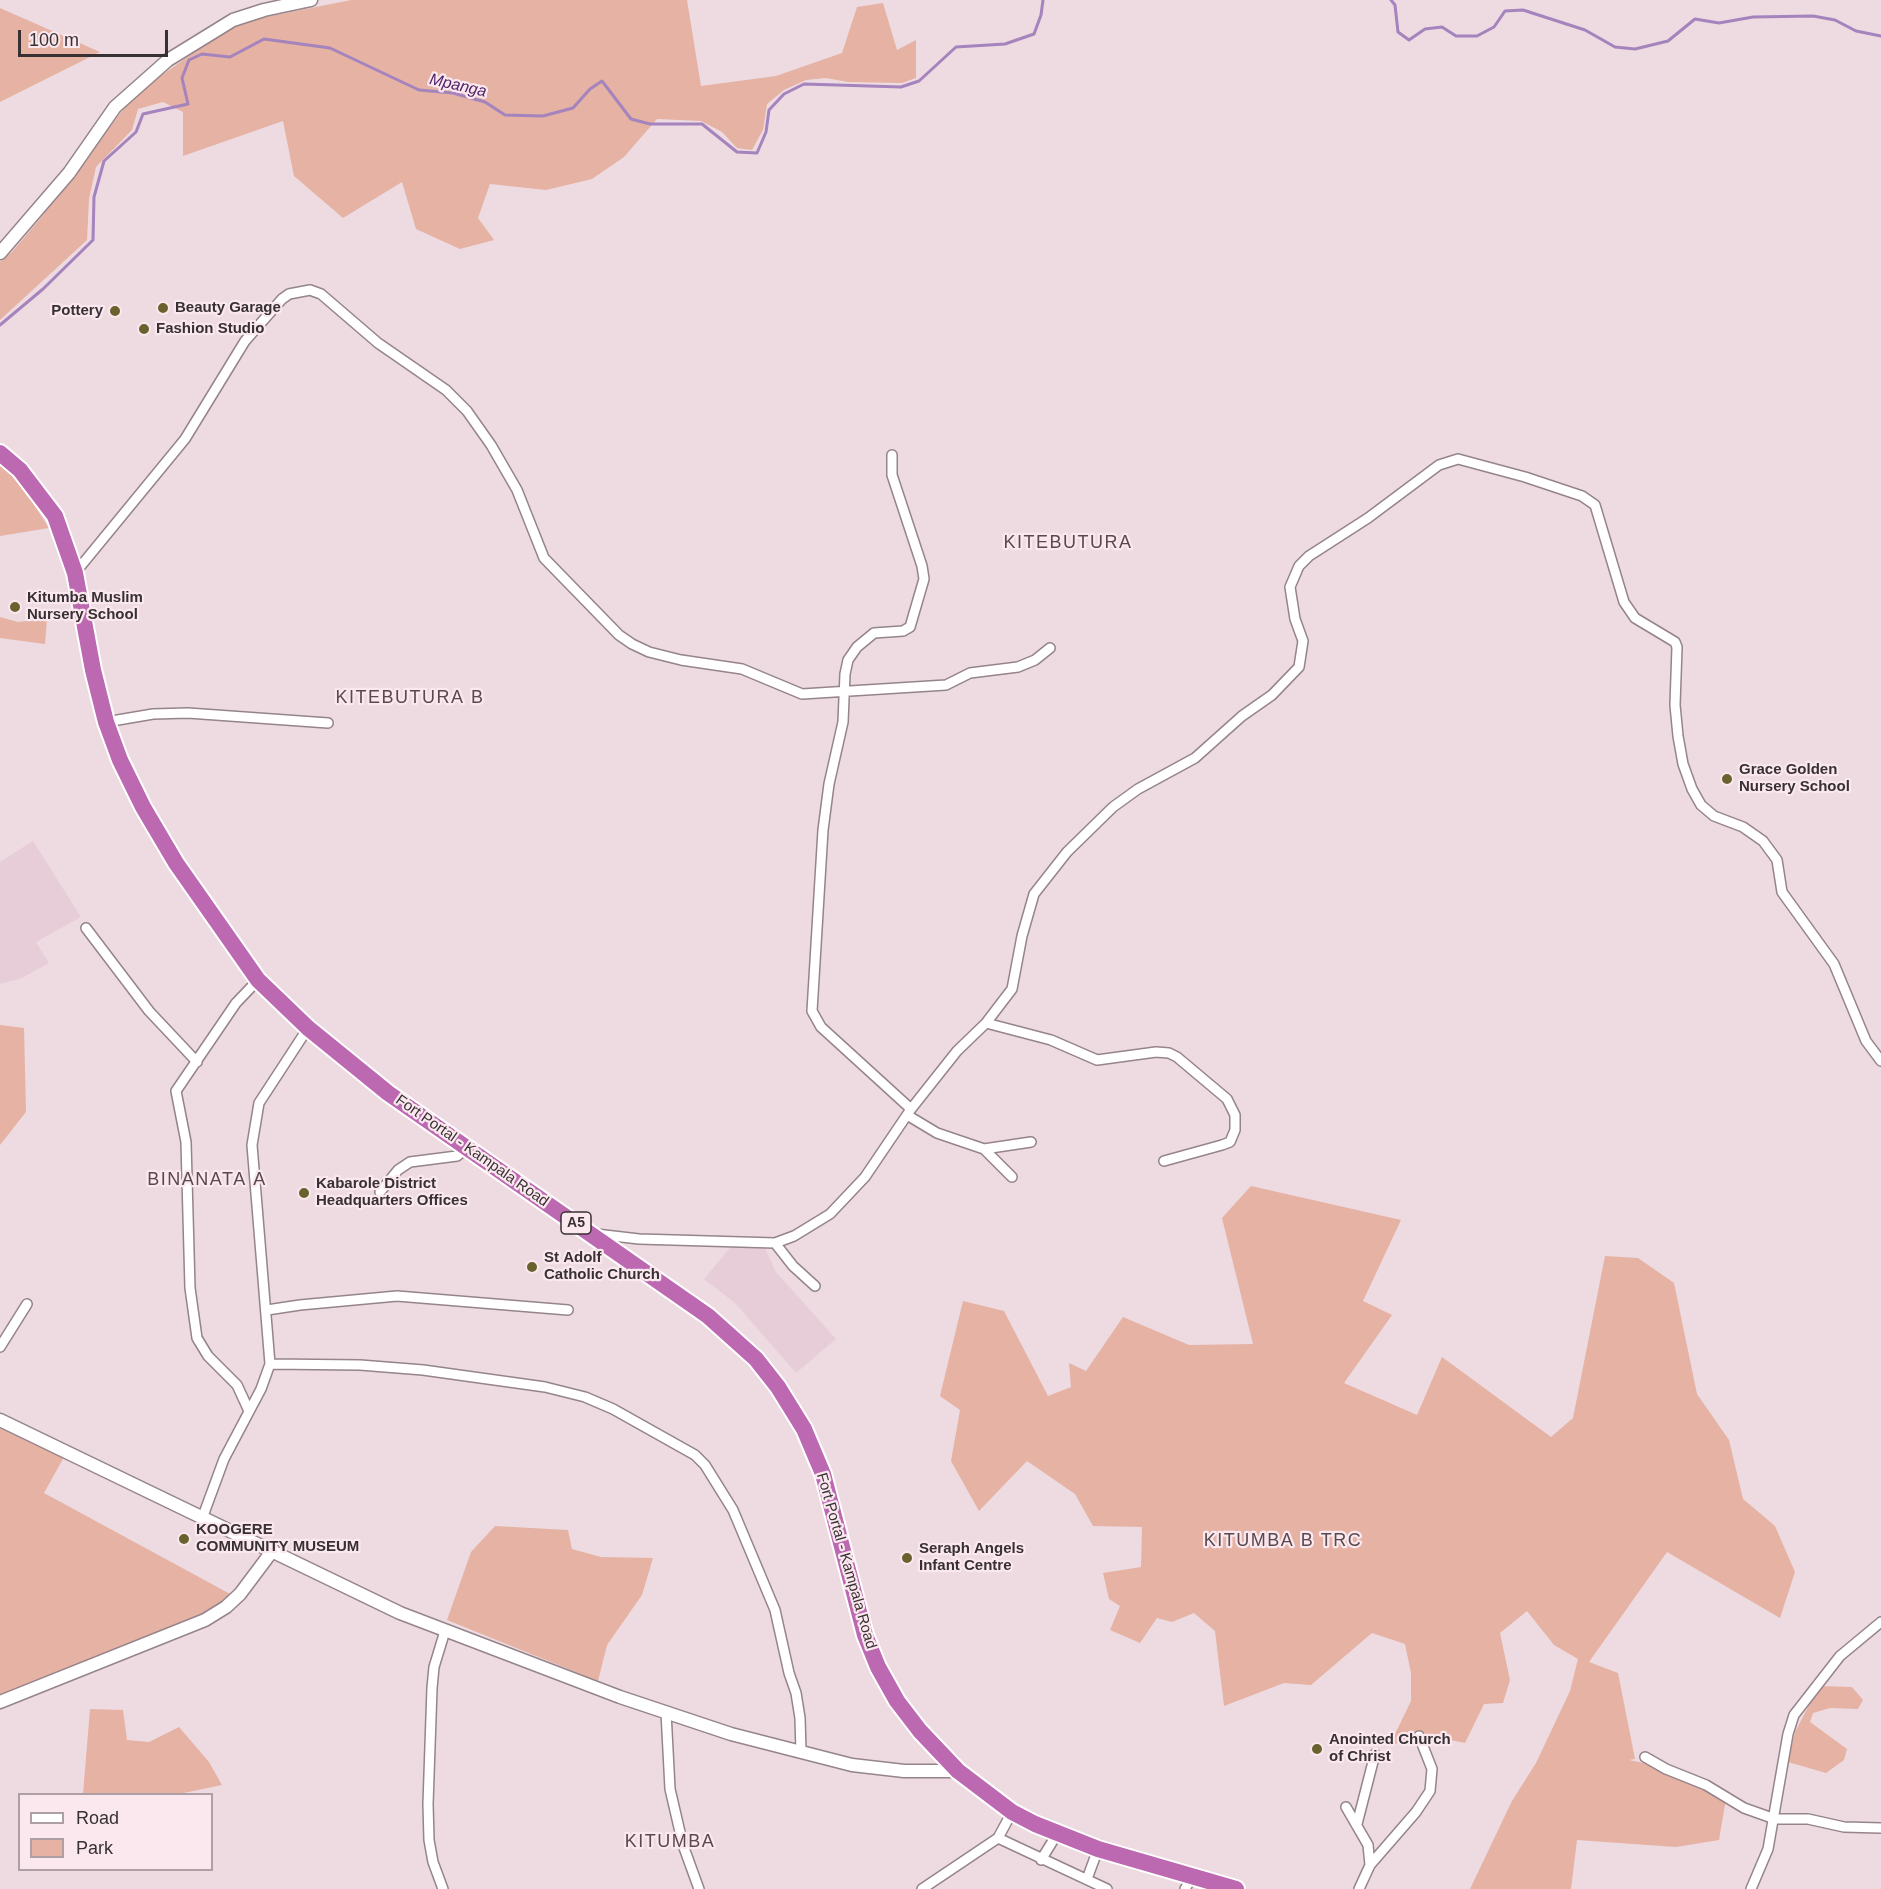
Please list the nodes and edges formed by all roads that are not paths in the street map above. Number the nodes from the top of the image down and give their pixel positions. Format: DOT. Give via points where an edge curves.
graph roads {
  1 [pos="311,0"];
  2 [pos="0,253"];
  3 [pos="0,453"];
  4 [pos="892,455"];
  5 [pos="75,573"];
  6 [pos="1050,648"];
  7 [pos="842,693"];
  8 [pos="106,722"];
  9 [pos="328,723"];
  10 [pos="86,928"];
  11 [pos="258,980"];
  12 [pos="986,1023"];
  13 [pos="308,1028"];
  14 [pos="1881,1061"];
  15 [pos="197,1062"];
  16 [pos="909,1112"];
  17 [pos="1031,1142"];
  18 [pos="468,1147"];
  19 [pos="984,1149"];
  20 [pos="1164,1161"];
  21 [pos="1012,1178"];
  22 [pos="380,1192"];
  23 [pos="590,1233"];
  24 [pos="775,1243"];
  25 [pos="815,1286"];
  26 [pos="27,1304"];
  27 [pos="267,1310"];
  28 [pos="568,1310"];
  29 [pos="0,1347"];
  30 [pos="270,1364"];
  31 [pos="249,1411"];
  32 [pos="0,1420"];
  33 [pos="203,1516"];
  34 [pos="273,1550"];
  35 [pos="1881,1622"];
  36 [pos="445,1631"];
  37 [pos="0,1702"];
  38 [pos="666,1712"];
  39 [pos="1419,1736"];
  40 [pos="801,1752"];
  41 [pos="1375,1754"];
  42 [pos="1645,1756"];
  43 [pos="958,1771"];
  44 [pos="1346,1807"];
  45 [pos="1012,1812"];
  46 [pos="1775,1819"];
  47 [pos="1357,1824"];
  48 [pos="1881,1828"];
  49 [pos="1058,1834"];
  50 [pos="998,1838"];
  51 [pos="1098,1849"];
  52 [pos="1041,1860"];
  53 [pos="1370,1865"];
  54 [pos="1087,1879"];
  55 [pos="1189,1883"];
  56 [pos="443,1889"];
  57 [pos="699,1889"];
  58 [pos="922,1889"];
  59 [pos="1107,1889"];
  60 [pos="1236,1889"];
  61 [pos="1359,1889"];
  62 [pos="1751,1889"];
  1 -- 2 [label="street" via="233,20 168,60 115,107 69,173"];
  3 -- 5 [label="highway, Fort Portal - Kampala Road / A5" via="32,484 55,516"];
  4 -- 7 [label="street" via="892,475 924,579 910,627 874,633 857,647 848,660"];
  5 -- 7 [label="street" via="185,439 245,341 282,299 310,290 321,294 378,343 446,390 467,411 517,490 538,550 619,635 649,652 742,669 802,694"];
  5 -- 8 [label="highway, Fort Portal - Kampala Road / A5"];
  6 -- 7 [label="street" via="1018,667 970,673 946,685"];
  7 -- 16 [label="street" via="843,722 823,830 812,1011 821,1027"];
  8 -- 9 [label="street" via="188,713"];
  8 -- 11 [label="highway, Fort Portal - Kampala Road / A5" via="120,760 154,825 228,941"];
  10 -- 15 [label="street" via="149,1011"];
  11 -- 13 [label="highway, Fort Portal - Kampala Road / A5"];
  11 -- 15 [label="street" via="236,1003"];
  12 -- 14 [label="street" via="1012,989 1034,894 1066,852 1113,807 1195,758 1272,695 1299,667 1303,642 1290,587 1299,566 1439,465 1458,459 1582,496 1595,505 1623,602 1635,618 1677,647 1678,736 1692,789 1701,805 1714,816 1743,826 1763,841 1777,860 1782,892 1834,964 1866,1041"];
  12 -- 16 [label="street" via="957,1051"];
  12 -- 20 [label="street" via="1051,1040 1097,1060 1156,1052 1177,1057 1227,1099 1235,1115 1235,1130 1230,1142"];
  13 -- 18 [label="highway, Fort Portal - Kampala Road / A5" via="388,1093"];
  13 -- 27 [label="street" via="265,1091 255,1118 255,1196"];
  15 -- 31 [label="street" via="176,1091 186,1142 190,1288 197,1338 208,1356 237,1385"];
  16 -- 19 [label="street" via="937,1133"];
  16 -- 24 [label="street" via="844,1201 818,1222"];
  17 -- 19 [label="street"];
  18 -- 22 [label="street" via="457,1156 410,1162"];
  18 -- 23 [label="highway, Fort Portal - Kampala Road / A5"];
  19 -- 21 [label="street"];
  23 -- 24 [label="street" via="639,1239"];
  23 -- 43 [label="highway, Fort Portal - Kampala Road / A5" via="728,1331 778,1387 804,1429 823,1474 865,1635 878,1667 920,1731"];
  24 -- 25 [label="street"];
  26 -- 29 [label="street"];
  27 -- 28 [label="street" via="397,1296"];
  27 -- 30 [label="street"];
  30 -- 31 [label="street"];
  30 -- 40 [label="street" via="423,1370 545,1388 585,1397 613,1409 696,1455 733,1510 775,1610 796,1693"];
  31 -- 33 [label="street" via="224,1459"];
  32 -- 33 [label="street"];
  33 -- 34 [label="street"];
  34 -- 36 [label="street" via="353,1592"];
  34 -- 37 [label="street" via="240,1594 205,1620"];
  35 -- 46 [label="street" via="1840,1656 1794,1715"];
  36 -- 38 [label="street"];
  36 -- 56 [label="street" via="434,1667 428,1804 429,1840"];
  38 -- 40 [label="street"];
  38 -- 57 [label="street" via="670,1789 683,1845"];
  39 -- 53 [label="street" via="1432,1769 1430,1791"];
  40 -- 43 [label="street" via="875,1769"];
  41 -- 47 [label="street"];
  42 -- 46 [label="street" via="1744,1808"];
  43 -- 45 [label="highway, Fort Portal - Kampala Road / A5"];
  44 -- 47 [label="street"];
  45 -- 49 [label="highway, Fort Portal - Kampala Road / A5"];
  45 -- 50 [label="street"];
  46 -- 48 [label="street"];
  46 -- 62 [label="street" via="1768,1849"];
  47 -- 53 [label="street" via="1368,1845"];
  49 -- 51 [label="highway, Fort Portal - Kampala Road / A5"];
  49 -- 52 [label="street"];
  50 -- 52 [label="street"];
  50 -- 58 [label="street"];
  51 -- 54 [label="street"];
  51 -- 55 [label="highway, Fort Portal - Kampala Road / A5"];
  52 -- 54 [label="street"];
  53 -- 61 [label="street"];
  54 -- 59 [label="street"];
  55 -- 60 [label="highway, Fort Portal - Kampala Road / A5"];
}
